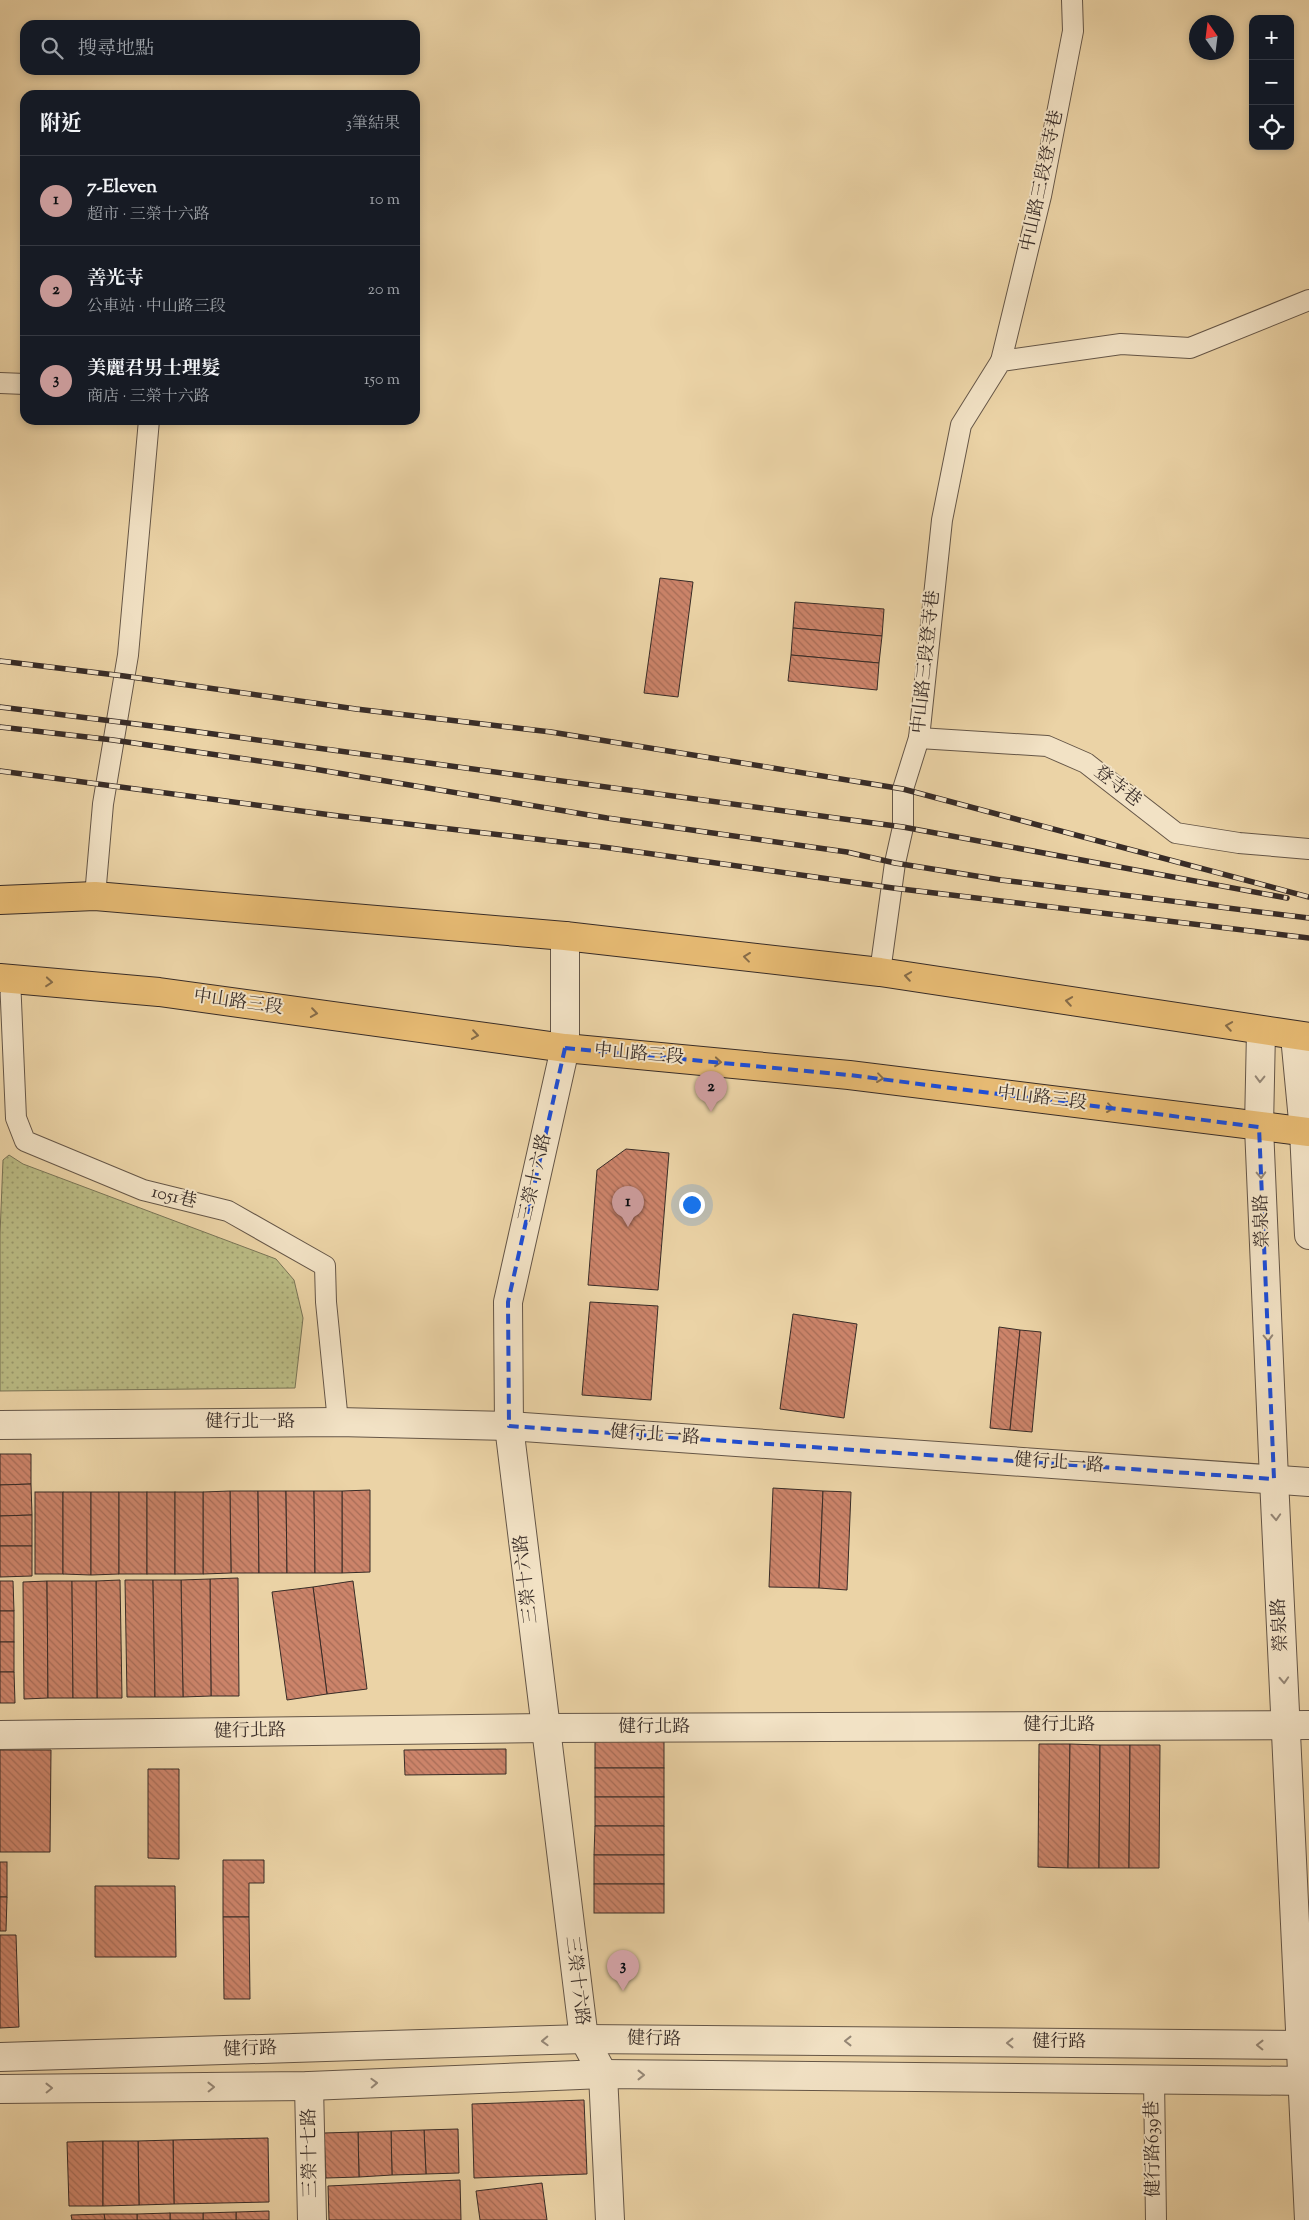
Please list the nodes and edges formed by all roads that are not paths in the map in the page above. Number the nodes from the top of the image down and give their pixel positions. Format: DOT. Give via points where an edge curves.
graph roads {
  1 [pos="1072,0"];
  2 [pos="1309,300"];
  3 [pos="1001,361"];
  4 [pos="0,383"];
  5 [pos="20,384"];
  6 [pos="149,425"];
  7 [pos="919,738"];
  8 [pos="1309,849"];
  9 [pos="95,896"];
  10 [pos="0,900"];
  11 [pos="565,936"];
  12 [pos="880,972"];
  13 [pos="5,978"];
  14 [pos="1261,1031"];
  15 [pos="1302,1037"];
  16 [pos="565,1048"];
  17 [pos="1259,1127"];
  18 [pos="1306,1132"];
  19 [pos="1309,1235"];
  20 [pos="338,1422"];
  21 [pos="0,1424"];
  22 [pos="510,1426"];
  23 [pos="1274,1479"];
  24 [pos="1309,1482"];
  25 [pos="1298,1725"];
  26 [pos="545,1728"];
  27 [pos="0,1735"];
  28 [pos="584,2039"];
  29 [pos="1305,2045"];
  30 [pos="0,2057"];
  31 [pos="603,2074"];
  32 [pos="1154,2079"];
  33 [pos="1305,2081"];
  34 [pos="309,2086"];
  35 [pos="0,2089"];
  36 [pos="312,2220"];
  37 [pos="610,2220"];
  38 [pos="1156,2220"];
  39 [pos="1309,2220"];
  1 -- 3 [label="lane, 中山路三段登寺巷" via="1073,31 1042,196"];
  2 -- 3 [label="lane" via="1190,348 1121,344"];
  3 -- 7 [label="lane, 中山路三段登寺巷" via="961,425 942,520"];
  4 -- 5 [label="lane"];
  6 -- 9 [label="lane" via="128,655 103,804"];
  7 -- 8 [label="lane, 登寺巷" via="1047,746 1086,763 1176,833 1239,844"];
  7 -- 12 [label="lane, 中山路三段登寺巷" via="903,789 903,827"];
  9 -- 10 [label="main road"];
  9 -- 11 [label="main road"];
  12 -- 11 [label="main road, one-way"];
  11 -- 16 [label="street, 三榮十六路"];
  14 -- 12 [label="main road, one-way"];
  13 -- 16 [label="main road, 中山路三段, one-way" via="159,992"];
  13 -- 20 [label="lane, 1051巷" via="16,1118 25,1140 143,1190 228,1211 325,1266"];
  14 -- 15 [label="main road"];
  14 -- 17 [label="street, 榮泉路, one-way"];
  15 -- 18 [label="street"];
  16 -- 17 [label="main road, 中山路三段, one-way" via="849,1075"];
  16 -- 22 [label="street, 三榮十六路" via="508,1302"];
  17 -- 18 [label="main road, 中山路三段"];
  17 -- 23 [label="street, 榮泉路, one-way"];
  18 -- 19 [label="street"];
  20 -- 21 [label="street, 健行北一路"];
  20 -- 22 [label="street, 健行北一路"];
  22 -- 23 [label="street, 健行北一路"];
  22 -- 26 [label="street, 三榮十六路"];
  23 -- 24 [label="street, 健行北一路"];
  23 -- 25 [label="street, 榮泉路, one-way"];
  25 -- 26 [label="street, 健行北路"];
  25 -- 29 [label="street, 榮泉路"];
  26 -- 27 [label="street, 健行北路"];
  26 -- 28 [label="street, 三榮十六路"];
  29 -- 28 [label="street, 健行路, one-way"];
  28 -- 30 [label="street, 健行路, one-way"];
  28 -- 31 [label="street, 三榮十六路"];
  29 -- 33 [label="street, 榮泉路"];
  31 -- 32 [label="street, 健行路, one-way"];
  34 -- 31 [label="street, 健行路, one-way"];
  31 -- 37 [label="street, 三榮十六路"];
  32 -- 33 [label="street, 健行路"];
  32 -- 38 [label="lane, 健行路639巷"];
  33 -- 39 [label="street, 榮泉路"];
  35 -- 34 [label="street, 健行路, one-way"];
  34 -- 36 [label="street, 三榮十七路"];
}
